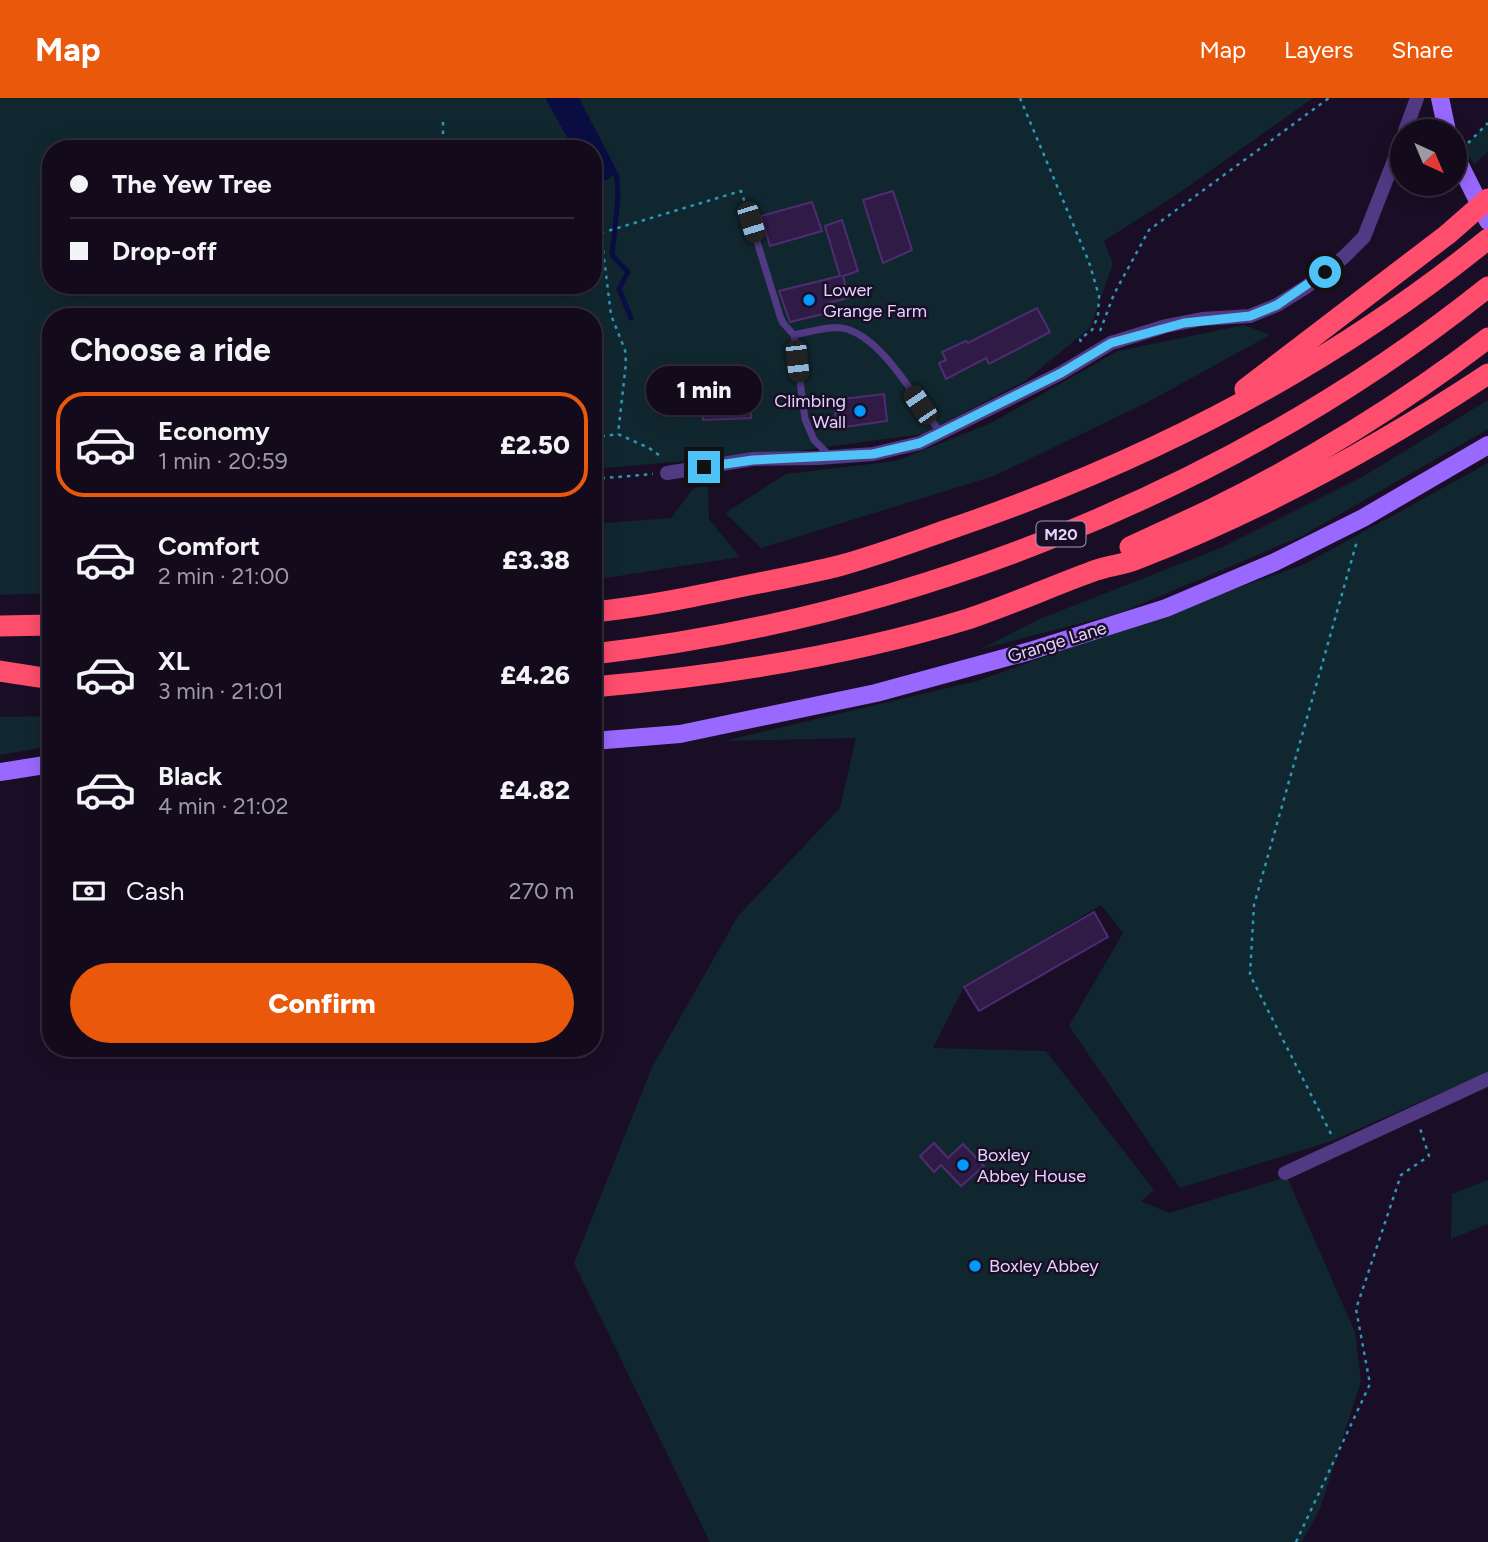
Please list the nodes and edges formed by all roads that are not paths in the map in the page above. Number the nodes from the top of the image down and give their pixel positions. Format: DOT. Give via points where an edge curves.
graph roads {
  1 [pos="1417,98"];
  2 [pos="1440,98"];
  3 [pos="1409,119"];
  4 [pos="1444,119"];
  5 [pos="1390,171"];
  6 [pos="1467,178"];
  7 [pos="1488,199"];
  8 [pos="1488,221"];
  9 [pos="751,222"];
  10 [pos="1488,239"];
  11 [pos="1484,291"];
  12 [pos="794,335"];
  13 [pos="1488,338"];
  14 [pos="1488,374"];
  15 [pos="1193,428"];
  16 [pos="940,433"];
  17 [pos="1488,445"];
  18 [pos="832,457"];
  19 [pos="673,472"];
  20 [pos="1093,571"];
  21 [pos="602,611"];
  22 [pos="42,625"];
  23 [pos="0,626"];
  24 [pos="602,653"];
  25 [pos="42,669"];
  26 [pos="0,671"];
  27 [pos="42,678"];
  28 [pos="602,686"];
  29 [pos="602,740"];
  30 [pos="42,765"];
  31 [pos="0,772"];
  32 [pos="1488,1079"];
  33 [pos="1286,1173"];
  1 -- 3 [label="street"];
  2 -- 4 [label="street"];
  5 -- 16 [label="street" via="1364,237 1306,287 1277,305 1250,316 1166,326 1108,345"];
  6 -- 8 [label="street"];
  7 -- 15 [label="highway, M20, bridge"];
  9 -- 12 [label="lane" via="780,316"];
  10 -- 15 [label="highway, M20" via="1396,309 1293,375"];
  11 -- 24 [label="highway, M20" via="1365,377 1268,433 1165,489 1037,544 931,582 836,609 756,628"];
  12 -- 16 [label="lane" via="844,328 868,341"];
  12 -- 18 [label="lane" via="805,419 814,439"];
  13 -- 20 [label="highway, M20" via="1403,398 1283,471 1131,547"];
  14 -- 20 [label="highway, M20" via="1307,481 1166,547"];
  15 -- 21 [label="highway, M20" via="1029,503 842,565 646,607"];
  16 -- 18 [label="street" via="920,443 873,454"];
  17 -- 29 [label="street, Grange Lane" via="1363,518 1166,608 876,693 680,734"];
  18 -- 19 [label="street" via="753,460"];
  20 -- 28 [label="highway, M20" via="912,635 774,663"];
  22 -- 23 [label="highway"];
  25 -- 26 [label="highway"];
  26 -- 27 [label="highway"];
  30 -- 31 [label="street"];
  32 -- 33 [label="street"];
}
